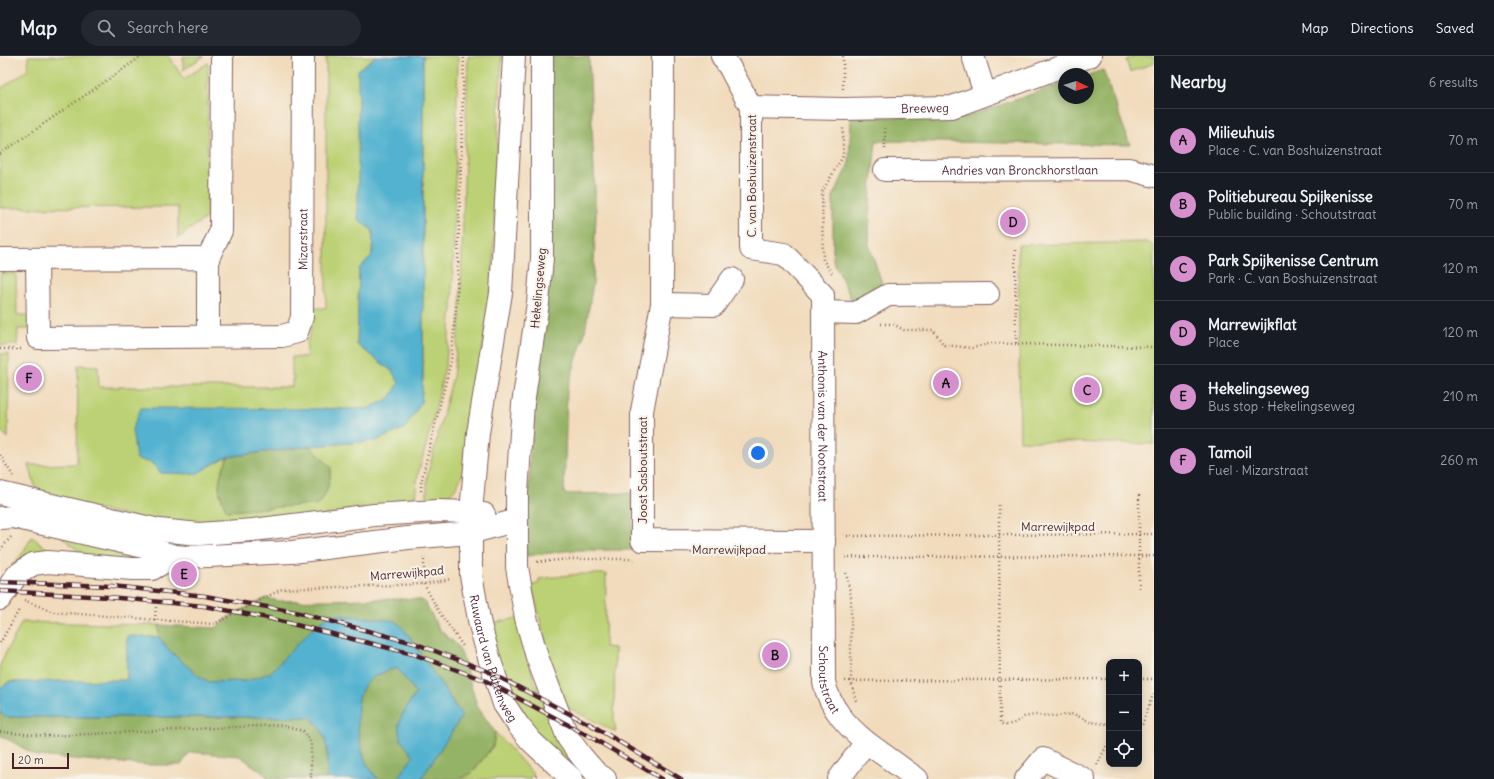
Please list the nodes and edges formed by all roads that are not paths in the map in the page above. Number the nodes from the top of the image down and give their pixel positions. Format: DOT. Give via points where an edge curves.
graph roads {
  1 [pos="222,56"];
  2 [pos="303,56"];
  3 [pos="514,56"];
  4 [pos="542,56"];
  5 [pos="663,56"];
  6 [pos="973,56"];
  7 [pos="1090,56"];
  8 [pos="728,65"];
  9 [pos="986,94"];
  10 [pos="751,108"];
  11 [pos="885,170"];
  12 [pos="1154,176"];
  13 [pos="751,250"];
  14 [pos="208,258"];
  15 [pos="0,259"];
  16 [pos="37,259"];
  17 [pos="988,294"];
  18 [pos="827,295"];
  19 [pos="662,304"];
  20 [pos="208,336"];
  21 [pos="0,492"];
  22 [pos="471,512"];
  23 [pos="0,518"];
  24 [pos="517,520"];
  25 [pos="37,523"];
  26 [pos="470,533"];
  27 [pos="835,551"];
  28 [pos="175,556"];
  29 [pos="77,563"];
  30 [pos="0,598"];
  31 [pos="866,742"];
  32 [pos="1090,773"];
  33 [pos="572,779"];
  34 [pos="605,779"];
  35 [pos="839,779"];
  36 [pos="917,779"];
  37 [pos="1026,779"];
  1 -- 14 [label="street" via="221,231"];
  2 -- 20 [label="street, Mizarstraat" via="302,317 297,332 282,336"];
  3 -- 22 [label="street" via="501,293 478,433"];
  4 -- 24 [label="street, Hekelingseweg" via="542,258 523,404"];
  5 -- 19 [label="street"];
  6 -- 9 [label="street"];
  7 -- 9 [label="street, Breeweg"];
  8 -- 10 [label="street"];
  9 -- 10 [label="street, Breeweg" via="952,107"];
  10 -- 13 [label="street, C. van Boshuizenstraat"];
  11 -- 12 [label="street, Andries van Bronckhorstlaan" via="1129,169"];
  13 -- 18 [label="street, C. van Boshuizenstraat" via="784,254"];
  13 -- 19 [label="street" via="714,305"];
  14 -- 16 [label="street"];
  14 -- 20 [label="street"];
  15 -- 16 [label="street"];
  16 -- 20 [label="street, Mizarstraat" via="38,338"];
  17 -- 18 [label="street" via="888,295 856,313"];
  18 -- 27 [label="street, Anthonis van der Nootstraat"];
  19 -- 27 [label="street, Joost Sasboutstraat" via="642,411 642,540"];
  21 -- 22 [label="street" via="159,530 199,534 374,515"];
  22 -- 24 [label="street"];
  22 -- 26 [label="street, Ruwaard van Puttenweg"];
  23 -- 25 [label="street"];
  24 -- 26 [label="street"];
  24 -- 34 [label="street" via="516,567 537,657 568,738 596,773"];
  25 -- 28 [label="street"];
  25 -- 29 [label="street"];
  26 -- 28 [label="street" via="292,552"];
  26 -- 33 [label="street, Ruwaard van Puttenweg" via="471,575 482,632 504,704 531,741"];
  27 -- 31 [label="street, Schoutstraat" via="824,682 827,697 848,727"];
  28 -- 29 [label="street" via="152,569"];
  29 -- 30 [label="street" via="33,564 17,575"];
  31 -- 35 [label="street"];
  31 -- 36 [label="street, Schoutstraat"];
  32 -- 37 [label="street" via="1043,759"];
}
